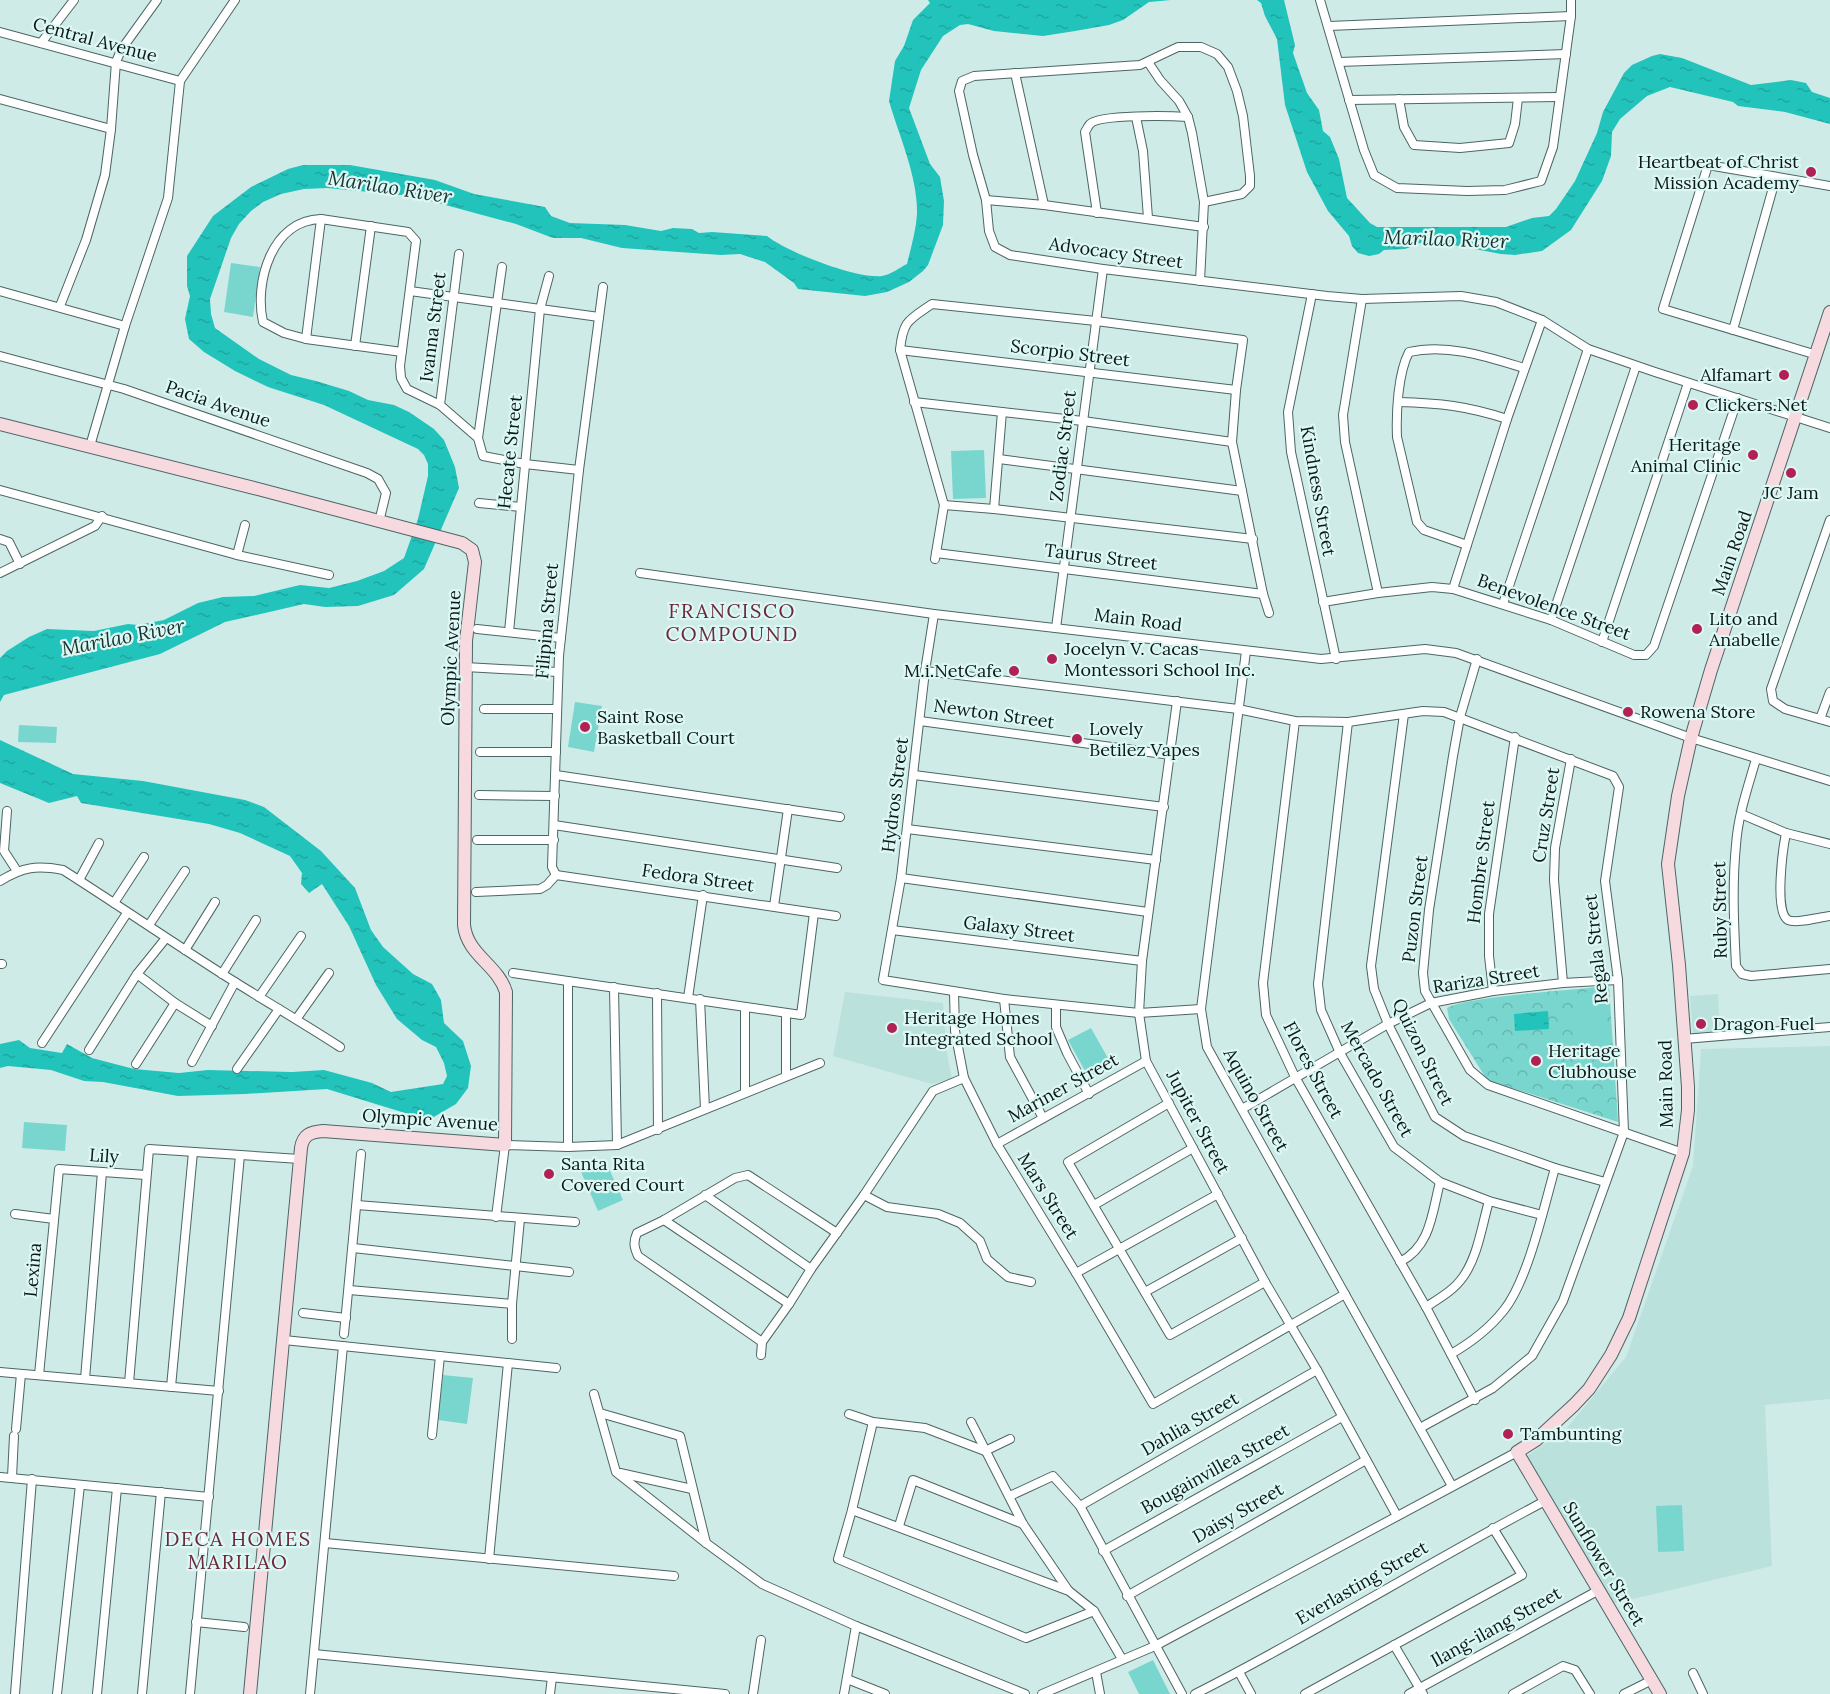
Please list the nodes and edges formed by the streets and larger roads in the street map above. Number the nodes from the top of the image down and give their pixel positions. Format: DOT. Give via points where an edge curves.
graph roads {
  1 [pos="74,0"];
  2 [pos="157,0"];
  3 [pos="235,0"];
  4 [pos="1320,0"];
  5 [pos="1571,0"];
  6 [pos="1571,16"];
  7 [pos="1329,26"];
  8 [pos="0,32"];
  9 [pos="41,43"];
  10 [pos="1566,54"];
  11 [pos="116,62"];
  12 [pos="1148,62"];
  13 [pos="1339,62"];
  14 [pos="1015,73"];
  15 [pos="180,81"];
  16 [pos="1559,97"];
  17 [pos="1518,98"];
  18 [pos="0,99"];
  19 [pos="1399,99"];
  20 [pos="1349,100"];
  21 [pos="1136,117"];
  22 [pos="1188,117"];
  23 [pos="111,129"];
  24 [pos="1776,177"];
  25 [pos="1830,186"];
  26 [pos="986,200"];
  27 [pos="1204,202"];
  28 [pos="1044,205"];
  29 [pos="1097,213"];
  30 [pos="1148,218"];
  31 [pos="321,219"];
  32 [pos="371,226"];
  33 [pos="1204,227"];
  34 [pos="459,255"];
  35 [pos="502,267"];
  36 [pos="1103,269"];
  37 [pos="549,276"];
  38 [pos="1200,280"];
  39 [pos="603,287"];
  40 [pos="0,291"];
  41 [pos="410,291"];
  42 [pos="1312,294"];
  43 [pos="453,298"];
  44 [pos="1362,299"];
  45 [pos="498,304"];
  46 [pos="60,306"];
  47 [pos="540,309"];
  48 [pos="1830,312"];
  49 [pos="599,317"];
  50 [pos="1542,320"];
  51 [pos="1096,321"];
  52 [pos="125,326"];
  53 [pos="1732,330"];
  54 [pos="306,339"];
  55 [pos="355,346"];
  56 [pos="1588,349"];
  57 [pos="900,350"];
  58 [pos="402,352"];
  59 [pos="1816,355"];
  60 [pos="0,356"];
  61 [pos="1636,366"];
  62 [pos="1524,368"];
  63 [pos="1089,372"];
  64 [pos="1688,383"];
  65 [pos="107,384"];
  66 [pos="1236,390"];
  67 [pos="1738,398"];
  68 [pos="914,402"];
  69 [pos="1398,402"];
  70 [pos="440,405"];
  71 [pos="1002,412"];
  72 [pos="1796,417"];
  73 [pos="1507,419"];
  74 [pos="1083,421"];
  75 [pos="0,424"];
  76 [pos="1830,428"];
  77 [pos="478,438"];
  78 [pos="1232,442"];
  79 [pos="90,447"];
  80 [pos="999,459"];
  81 [pos="525,464"];
  82 [pos="1077,469"];
  83 [pos="579,470"];
  84 [pos="0,489"];
  85 [pos="1242,491"];
  86 [pos="479,503"];
  87 [pos="944,505"];
  88 [pos="521,507"];
  89 [pos="994,509"];
  90 [pos="102,516"];
  91 [pos="1070,519"];
  92 [pos="1830,520"];
  93 [pos="379,522"];
  94 [pos="245,525"];
  95 [pos="0,539"];
  96 [pos="1253,539"];
  97 [pos="1467,545"];
  98 [pos="237,555"];
  99 [pos="20,564"];
  100 [pos="1064,569"];
  101 [pos="0,573"];
  102 [pos="640,573"];
  103 [pos="329,575"];
  104 [pos="1453,588"];
  105 [pos="1378,592"];
  106 [pos="1263,594"];
  107 [pos="1323,602"];
  108 [pos="1503,604"];
  109 [pos="934,614"];
  110 [pos="1269,614"];
  111 [pos="1551,620"];
  112 [pos="1056,628"];
  113 [pos="477,629"];
  114 [pos="509,632"];
  115 [pos="561,638"];
  116 [pos="1602,642"];
  117 [pos="1246,651"];
  118 [pos="1336,658"];
  119 [pos="1477,659"];
  120 [pos="465,667"];
  121 [pos="925,671"];
  122 [pos="558,672"];
  123 [pos="1830,692"];
  124 [pos="1177,702"];
  125 [pos="484,709"];
  126 [pos="557,709"];
  127 [pos="1238,709"];
  128 [pos="1404,714"];
  129 [pos="1460,717"];
  130 [pos="1820,719"];
  131 [pos="920,721"];
  132 [pos="1295,721"];
  133 [pos="1830,722"];
  134 [pos="1348,723"];
  135 [pos="1515,737"];
  136 [pos="1691,738"];
  137 [pos="480,752"];
  138 [pos="556,752"];
  139 [pos="1171,755"];
  140 [pos="1571,759"];
  141 [pos="1756,759"];
  142 [pos="556,775"];
  143 [pos="914,775"];
  144 [pos="1830,781"];
  145 [pos="479,795"];
  146 [pos="555,796"];
  147 [pos="1164,807"];
  148 [pos="788,809"];
  149 [pos="7,811"];
  150 [pos="1741,814"];
  151 [pos="840,817"];
  152 [pos="554,825"];
  153 [pos="907,829"];
  154 [pos="1786,833"];
  155 [pos="477,840"];
  156 [pos="554,840"];
  157 [pos="99,843"];
  158 [pos="1830,844"];
  159 [pos="144,857"];
  160 [pos="780,860"];
  161 [pos="1156,860"];
  162 [pos="837,868"];
  163 [pos="17,871"];
  164 [pos="185,871"];
  165 [pos="556,875"];
  166 [pos="901,878"];
  167 [pos="79,880"];
  168 [pos="0,881"];
  169 [pos="476,892"];
  170 [pos="703,895"];
  171 [pos="215,902"];
  172 [pos="114,903"];
  173 [pos="774,906"];
  174 [pos="1148,912"];
  175 [pos="127,913"];
  176 [pos="814,913"];
  177 [pos="836,916"];
  178 [pos="1830,916"];
  179 [pos="256,920"];
  180 [pos="148,925"];
  181 [pos="892,930"];
  182 [pos="301,936"];
  183 [pos="166,938"];
  184 [pos="185,950"];
  185 [pos="1142,961"];
  186 [pos="1830,969"];
  187 [pos="329,973"];
  188 [pos="513,973"];
  189 [pos="137,974"];
  190 [pos="222,974"];
  191 [pos="1618,980"];
  192 [pos="568,981"];
  193 [pos="235,982"];
  194 [pos="1563,983"];
  195 [pos="614,987"];
  196 [pos="1493,991"];
  197 [pos="954,992"];
  198 [pos="657,993"];
  199 [pos="259,997"];
  200 [pos="688,998"];
  201 [pos="700,999"];
  202 [pos="1004,999"];
  203 [pos="175,1003"];
  204 [pos="1431,1003"];
  205 [pos="1056,1005"];
  206 [pos="745,1007"];
  207 [pos="279,1009"];
  208 [pos="1201,1009"];
  209 [pos="786,1013"];
  210 [pos="1139,1013"];
  211 [pos="297,1018"];
  212 [pos="1388,1024"];
  213 [pos="212,1026"];
  214 [pos="1830,1028"];
  215 [pos="1684,1039"];
  216 [pos="42,1043"];
  217 [pos="340,1047"];
  218 [pos="90,1050"];
  219 [pos="1340,1053"];
  220 [pos="1146,1061"];
  221 [pos="192,1062"];
  222 [pos="820,1063"];
  223 [pos="136,1064"];
  224 [pos="237,1069"];
  225 [pos="786,1076"];
  226 [pos="1295,1077"];
  227 [pos="964,1078"];
  228 [pos="745,1092"];
  229 [pos="1089,1094"];
  230 [pos="1168,1103"];
  231 [pos="1242,1109"];
  232 [pos="705,1110"];
  233 [pos="1043,1118"];
  234 [pos="658,1130"];
  235 [pos="1624,1132"];
  236 [pos="997,1144"];
  237 [pos="505,1145"];
  238 [pos="616,1145"];
  239 [pos="568,1147"];
  240 [pos="1193,1148"];
  241 [pos="193,1152"];
  242 [pos="1683,1153"];
  243 [pos="361,1154"];
  244 [pos="240,1155"];
  245 [pos="300,1159"];
  246 [pos="1555,1168"];
  247 [pos="59,1169"];
  248 [pos="102,1172"];
  249 [pos="146,1175"];
  250 [pos="1440,1182"];
  251 [pos="1605,1182"];
  252 [pos="1218,1194"];
  253 [pos="705,1195"];
  254 [pos="864,1195"];
  255 [pos="1489,1201"];
  256 [pos="357,1205"];
  257 [pos="1094,1205"];
  258 [pos="15,1214"];
  259 [pos="1542,1215"];
  260 [pos="496,1217"];
  261 [pos="54,1218"];
  262 [pos="520,1219"];
  263 [pos="664,1220"];
  264 [pos="575,1222"];
  265 [pos="837,1233"];
  266 [pos="1242,1238"];
  267 [pos="352,1248"];
  268 [pos="1119,1248"];
  269 [pos="1400,1262"];
  270 [pos="516,1266"];
  271 [pos="811,1269"];
  272 [pos="569,1272"];
  273 [pos="1076,1273"];
  274 [pos="1031,1282"];
  275 [pos="1265,1282"];
  276 [pos="349,1290"];
  277 [pos="1145,1292"];
  278 [pos="1345,1294"];
  279 [pos="512,1304"];
  280 [pos="789,1304"];
  281 [pos="1426,1307"];
  282 [pos="303,1313"];
  283 [pos="346,1318"];
  284 [pos="1291,1324"];
  285 [pos="344,1334"];
  286 [pos="512,1339"];
  287 [pos="284,1340"];
  288 [pos="762,1342"];
  289 [pos="343,1346"];
  290 [pos="1451,1354"];
  291 [pos="761,1355"];
  292 [pos="440,1356"];
  293 [pos="508,1363"];
  294 [pos="556,1368"];
  295 [pos="1317,1370"];
  296 [pos="0,1372"];
  297 [pos="21,1374"];
  298 [pos="39,1375"];
  299 [pos="86,1379"];
  300 [pos="129,1383"];
  301 [pos="171,1387"];
  302 [pos="219,1391"];
  303 [pos="594,1394"];
  304 [pos="1475,1400"];
  305 [pos="600,1413"];
  306 [pos="849,1414"];
  307 [pos="1342,1417"];
  308 [pos="873,1422"];
  309 [pos="971,1422"];
  310 [pos="1420,1428"];
  311 [pos="432,1435"];
  312 [pos="1010,1439"];
  313 [pos="985,1451"];
  314 [pos="1517,1452"];
  315 [pos="1366,1460"];
  316 [pos="616,1472"];
  317 [pos="0,1477"];
  318 [pos="12,1477"];
  319 [pos="32,1479"];
  320 [pos="80,1485"];
  321 [pos="1452,1486"];
  322 [pos="117,1488"];
  323 [pos="692,1489"];
  324 [pos="162,1492"];
  325 [pos="1010,1496"];
  326 [pos="209,1497"];
  327 [pos="1545,1501"];
  328 [pos="1080,1506"];
  329 [pos="852,1510"];
  330 [pos="1397,1516"];
  331 [pos="1023,1524"];
  332 [pos="899,1526"];
  333 [pos="1493,1528"];
  334 [pos="325,1543"];
  335 [pos="706,1543"];
  336 [pos="1103,1551"];
  337 [pos="489,1558"];
  338 [pos="674,1576"];
  339 [pos="1599,1590"];
  340 [pos="1069,1591"];
  341 [pos="1127,1596"];
  342 [pos="1094,1611"];
  343 [pos="196,1622"];
  344 [pos="856,1626"];
  345 [pos="244,1627"];
  346 [pos="761,1640"];
  347 [pos="1394,1645"];
  348 [pos="1155,1646"];
  349 [pos="314,1654"];
  350 [pos="1122,1659"];
  351 [pos="1096,1672"];
  352 [pos="1239,1672"];
  353 [pos="1693,1673"];
  354 [pos="552,1677"];
  355 [pos="847,1679"];
  356 [pos="1652,1680"];
  357 [pos="1421,1691"];
  358 [pos="15,1694"];
  359 [pos="57,1694"];
  360 [pos="98,1694"];
  361 [pos="142,1694"];
  362 [pos="190,1694"];
  363 [pos="250,1694"];
  364 [pos="310,1694"];
  365 [pos="550,1694"];
  366 [pos="725,1694"];
  367 [pos="753,1694"];
  368 [pos="844,1694"];
  369 [pos="885,1694"];
  370 [pos="1025,1694"];
  371 [pos="1041,1694"];
  372 [pos="1100,1694"];
  373 [pos="1182,1694"];
  374 [pos="1195,1694"];
  375 [pos="1251,1694"];
  376 [pos="1305,1694"];
  377 [pos="1409,1694"];
  378 [pos="1513,1694"];
  379 [pos="1590,1694"];
  380 [pos="1624,1694"];
  381 [pos="1660,1694"];
  382 [pos="1703,1694"];
  1 -- 9 [label="street"];
  2 -- 11 [label="street"];
  3 -- 15 [label="street"];
  4 -- 7 [label="street"];
  5 -- 6 [label="street"];
  6 -- 7 [label="street"];
  6 -- 10 [label="street"];
  7 -- 13 [label="street"];
  8 -- 9 [label="street, Central Avenue"];
  9 -- 11 [label="street, Central Avenue"];
  10 -- 13 [label="street"];
  10 -- 16 [label="street"];
  11 -- 15 [label="street, Central Avenue"];
  11 -- 23 [label="street"];
  12 -- 14 [label="street, Advocacy Street"];
  12 -- 22 [label="street"];
  12 -- 27 [label="street, Advocacy Street" via="1178,47 1201,47 1217,54 1228,67 1242,116 1250,186 1242,194"];
  13 -- 20 [label="street"];
  14 -- 26 [label="street, Advocacy Street" via="974,76 962,81 959,91"];
  14 -- 28 [label="street"];
  15 -- 52 [label="street" via="168,198"];
  16 -- 17 [label="street"];
  16 -- 20 [label="street" via="1553,147 1541,181 1505,190 1467,191 1397,189 1374,174"];
  17 -- 19 [label="street"];
  17 -- 19 [label="street" via="1509,143 1460,148 1414,145 1404,127"];
  18 -- 23 [label="street"];
  19 -- 20 [label="street"];
  21 -- 22 [label="street"];
  21 -- 29 [label="street" via="1097,120 1085,132"];
  21 -- 30 [label="street"];
  22 -- 27 [label="street"];
  23 -- 46 [label="street" via="105,176"];
  24 -- 25 [label="street"];
  24 -- 53 [label="street"];
  24 -- 53 [label="street" via="1708,165 1663,309"];
  26 -- 28 [label="street"];
  26 -- 36 [label="street, Advocacy Street" via="995,247 1010,255"];
  27 -- 33 [label="street"];
  28 -- 29 [label="street"];
  29 -- 30 [label="street"];
  30 -- 33 [label="street"];
  31 -- 32 [label="street"];
  31 -- 54 [label="street"];
  31 -- 54 [label="street" via="309,219 278,240 265,267 259,305 263,322"];
  32 -- 41 [label="street" via="408,232 416,241"];
  32 -- 55 [label="street"];
  33 -- 38 [label="street"];
  34 -- 43 [label="street, Ivanna Street"];
  35 -- 45 [label="street"];
  36 -- 38 [label="street, Advocacy Street"];
  36 -- 51 [label="street, Zodiac Street"];
  37 -- 47 [label="street, Hecate Street"];
  38 -- 42 [label="street, Advocacy Street"];
  39 -- 49 [label="street, Filipina Street"];
  40 -- 46 [label="street"];
  41 -- 43 [label="street"];
  41 -- 58 [label="street"];
  42 -- 44 [label="street, Advocacy Street"];
  42 -- 107 [label="street, Kindness Street" via="1288,412 1291,452"];
  43 -- 45 [label="street"];
  43 -- 70 [label="street, Ivanna Street"];
  44 -- 50 [label="street, Advocacy Street" via="1461,296 1496,302"];
  44 -- 105 [label="street" via="1343,415 1345,442"];
  45 -- 47 [label="street"];
  45 -- 77 [label="street"];
  46 -- 52 [label="street"];
  47 -- 49 [label="street"];
  47 -- 81 [label="street, Hecate Street"];
  48 -- 59 [label="street, Main Road"];
  49 -- 83 [label="street, Filipina Street"];
  50 -- 56 [label="street, Advocacy Street"];
  50 -- 62 [label="street"];
  51 -- 57 [label="street" via="932,304 908,321"];
  51 -- 63 [label="street, Zodiac Street"];
  51 -- 66 [label="street" via="1243,340"];
  52 -- 65 [label="street"];
  53 -- 59 [label="street"];
  54 -- 55 [label="street"];
  55 -- 58 [label="street"];
  56 -- 61 [label="street, Advocacy Street"];
  56 -- 108 [label="street"];
  57 -- 63 [label="street, Scorpio Street"];
  57 -- 68 [label="street"];
  58 -- 70 [label="street" via="401,378 407,389"];
  59 -- 72 [label="street, Main Road"];
  60 -- 65 [label="street, Pacia Avenue"];
  61 -- 64 [label="street, Advocacy Street"];
  61 -- 111 [label="street"];
  62 -- 69 [label="street" via="1446,349 1409,352"];
  62 -- 73 [label="street"];
  63 -- 66 [label="street, Scorpio Street"];
  63 -- 74 [label="street, Zodiac Street"];
  64 -- 67 [label="street, Advocacy Street"];
  64 -- 116 [label="street"];
  65 -- 79 [label="street"];
  65 -- 93 [label="street, Pacia Avenue" via="367,473 378,479 386,493"];
  66 -- 78 [label="street"];
  67 -- 72 [label="street, Advocacy Street"];
  67 -- 116 [label="street, Benevolence Street" via="1654,646 1646,654 1634,655"];
  68 -- 71 [label="street"];
  68 -- 87 [label="street"];
  69 -- 73 [label="street" via="1473,408"];
  69 -- 97 [label="street" via="1397,436 1418,522 1424,530"];
  70 -- 77 [label="street"];
  71 -- 74 [label="street"];
  71 -- 80 [label="street"];
  72 -- 76 [label="street, Advocacy Street"];
  72 -- 136 [label="street, Main Road"];
  73 -- 97 [label="street"];
  74 -- 78 [label="street"];
  74 -- 82 [label="street, Zodiac Street"];
  75 -- 79 [label="street, Olympic Avenue"];
  77 -- 81 [label="street" via="483,456"];
  78 -- 85 [label="street"];
  79 -- 93 [label="street, Olympic Avenue"];
  80 -- 82 [label="street"];
  80 -- 89 [label="street"];
  81 -- 83 [label="street"];
  81 -- 88 [label="street, Hecate Street"];
  82 -- 85 [label="street"];
  82 -- 91 [label="street, Zodiac Street"];
  83 -- 115 [label="street, Filipina Street"];
  84 -- 90 [label="street"];
  85 -- 96 [label="street"];
  86 -- 88 [label="street"];
  87 -- 89 [label="street"];
  87 -- 100 [label="street, Taurus Street" via="935,556"];
  88 -- 114 [label="street, Hecate Street"];
  89 -- 91 [label="street"];
  90 -- 98 [label="street"];
  90 -- 99 [label="street" via="95,526"];
  91 -- 96 [label="street"];
  91 -- 100 [label="street, Zodiac Street"];
  92 -- 130 [label="street" via="1771,689 1773,701 1785,709"];
  93 -- 120 [label="street, Olympic Avenue" via="462,543 472,550 475,562"];
  94 -- 98 [label="street"];
  95 -- 99 [label="street" via="9,542"];
  96 -- 106 [label="street"];
  97 -- 104 [label="street"];
  98 -- 103 [label="street"];
  99 -- 101 [label="street"];
  100 -- 106 [label="street, Taurus Street"];
  100 -- 112 [label="street, Zodiac Street"];
  102 -- 109 [label="street, Main Road"];
  104 -- 105 [label="street, Benevolence Street"];
  104 -- 108 [label="street, Benevolence Street"];
  105 -- 107 [label="street, Benevolence Street"];
  106 -- 110 [label="street"];
  107 -- 118 [label="street, Kindness Street"];
  108 -- 111 [label="street, Benevolence Street"];
  109 -- 112 [label="street, Main Road"];
  109 -- 121 [label="street, Hydros Street"];
  111 -- 116 [label="street, Benevolence Street"];
  112 -- 117 [label="street, Main Road"];
  113 -- 114 [label="street"];
  114 -- 115 [label="street"];
  115 -- 122 [label="street, Filipina Street"];
  117 -- 118 [label="street, Main Road"];
  117 -- 127 [label="street, Aquino Street"];
  118 -- 119 [label="street, Main Road" via="1425,649"];
  119 -- 129 [label="street, Puzon Street"];
  119 -- 136 [label="street, Main Road"];
  120 -- 122 [label="street"];
  120 -- 237 [label="street, Olympic Avenue" via="464,925 471,948 499,977 506,993"];
  121 -- 124 [label="street, Regala Street"];
  121 -- 131 [label="street, Hydros Street"];
  122 -- 126 [label="street, Filipina Street"];
  123 -- 130 [label="street"];
  124 -- 127 [label="street, Regala Street"];
  124 -- 139 [label="street, Jupiter Street"];
  125 -- 126 [label="street"];
  126 -- 138 [label="street, Filipina Street"];
  127 -- 132 [label="street, Regala Street"];
  127 -- 208 [label="street, Aquino Street"];
  128 -- 129 [label="street, Regala Street" via="1444,712"];
  128 -- 134 [label="street, Regala Street"];
  128 -- 212 [label="street, Quizon Street" via="1371,966 1374,989"];
  129 -- 135 [label="street, Regala Street"];
  129 -- 204 [label="street, Puzon Street" via="1428,920 1423,972"];
  130 -- 133 [label="street"];
  131 -- 139 [label="street, Newton Street"];
  131 -- 143 [label="street, Hydros Street"];
  132 -- 134 [label="street, Regala Street"];
  132 -- 226 [label="street, Flores Street" via="1263,983 1266,1016"];
  134 -- 219 [label="street, Mercado Street" via="1318,984 1321,1010"];
  135 -- 140 [label="street, Regala Street"];
  135 -- 196 [label="street, Hombre Street" via="1489,914"];
  136 -- 141 [label="street"];
  136 -- 215 [label="street, Main Road" via="1668,864"];
  137 -- 138 [label="street"];
  138 -- 142 [label="street, Filipina Street"];
  139 -- 147 [label="street, Jupiter Street"];
  140 -- 191 [label="street, Regala Street" via="1613,776 1619,786 1605,880"];
  140 -- 194 [label="street, Cruz Street" via="1555,848"];
  141 -- 144 [label="street"];
  141 -- 150 [label="street, Ruby Street"];
  142 -- 146 [label="street, Filipina Street"];
  142 -- 148 [label="street"];
  143 -- 147 [label="street"];
  143 -- 153 [label="street, Hydros Street"];
  145 -- 146 [label="street"];
  146 -- 152 [label="street, Filipina Street"];
  147 -- 161 [label="street, Jupiter Street"];
  148 -- 151 [label="street"];
  148 -- 160 [label="street"];
  149 -- 163 [label="street" via="4,851"];
  150 -- 154 [label="street"];
  150 -- 186 [label="street, Ruby Street" via="1733,905 1736,966 1742,974 1751,976"];
  152 -- 156 [label="street, Filipina Street"];
  152 -- 160 [label="street"];
  153 -- 161 [label="street"];
  153 -- 166 [label="street, Hydros Street"];
  154 -- 158 [label="street"];
  154 -- 178 [label="street" via="1782,914 1796,921"];
  155 -- 156 [label="street"];
  156 -- 165 [label="street, Filipina Street" via="552,867"];
  157 -- 167 [label="street"];
  159 -- 172 [label="street"];
  160 -- 162 [label="street"];
  160 -- 173 [label="street"];
  161 -- 174 [label="street, Jupiter Street"];
  163 -- 167 [label="street" via="44,866 63,870"];
  163 -- 168 [label="street"];
  164 -- 180 [label="street"];
  165 -- 169 [label="street" via="540,889"];
  165 -- 170 [label="street, Fedora Street"];
  166 -- 174 [label="street"];
  166 -- 181 [label="street, Hydros Street"];
  167 -- 172 [label="street"];
  170 -- 173 [label="street, Fedora Street"];
  170 -- 200 [label="street"];
  171 -- 184 [label="street"];
  172 -- 175 [label="street"];
  173 -- 176 [label="street, Fedora Street"];
  174 -- 185 [label="street, Jupiter Street"];
  175 -- 180 [label="street"];
  175 -- 216 [label="street"];
  176 -- 177 [label="street, Fedora Street"];
  176 -- 209 [label="street" via="801,1015"];
  179 -- 190 [label="street"];
  180 -- 183 [label="street"];
  181 -- 185 [label="street, Galaxy Street"];
  181 -- 197 [label="street, Hydros Street" via="883,980"];
  182 -- 199 [label="street"];
  183 -- 184 [label="street"];
  183 -- 189 [label="street"];
  184 -- 190 [label="street"];
  185 -- 210 [label="street, Jupiter Street"];
  187 -- 211 [label="street"];
  188 -- 192 [label="street"];
  189 -- 203 [label="street"];
  189 -- 218 [label="street"];
  190 -- 193 [label="street"];
  191 -- 194 [label="street, Rariza Street"];
  191 -- 235 [label="street, Regala Street"];
  192 -- 195 [label="street"];
  192 -- 239 [label="street"];
  193 -- 199 [label="street"];
  193 -- 213 [label="street"];
  194 -- 196 [label="street, Rariza Street"];
  195 -- 198 [label="street"];
  195 -- 238 [label="street"];
  196 -- 204 [label="street, Rariza Street"];
  197 -- 202 [label="street"];
  197 -- 227 [label="street, Mars Street" via="955,1031"];
  198 -- 200 [label="street"];
  198 -- 234 [label="street"];
  199 -- 207 [label="street"];
  200 -- 201 [label="street"];
  201 -- 206 [label="street"];
  201 -- 232 [label="street"];
  202 -- 205 [label="street"];
  202 -- 233 [label="street" via="1010,1058"];
  203 -- 213 [label="street"];
  203 -- 223 [label="street"];
  204 -- 212 [label="street, Rariza Street"];
  204 -- 235 [label="street, Puzon Street" via="1470,1070 1488,1085"];
  205 -- 210 [label="street"];
  205 -- 229 [label="street" via="1056,1027"];
  206 -- 209 [label="street"];
  206 -- 228 [label="street"];
  207 -- 211 [label="street"];
  207 -- 224 [label="street"];
  208 -- 210 [label="street"];
  208 -- 231 [label="street, Aquino Street" via="1207,1047"];
  209 -- 225 [label="street"];
  210 -- 220 [label="street, Jupiter Street"];
  211 -- 217 [label="street"];
  212 -- 219 [label="street, Rariza Street"];
  212 -- 246 [label="street, Quizon Street" via="1435,1117 1464,1136"];
  213 -- 221 [label="street"];
  214 -- 215 [label="street"];
  215 -- 242 [label="street, Main Road" via="1688,1110"];
  219 -- 226 [label="street, Rariza Street"];
  219 -- 250 [label="street, Mercado Street" via="1394,1147"];
  220 -- 229 [label="street, Mariner Street"];
  220 -- 230 [label="street, Jupiter Street"];
  222 -- 225 [label="street"];
  225 -- 228 [label="street"];
  226 -- 231 [label="street, Rariza Street"];
  226 -- 269 [label="street, Flores Street"];
  227 -- 236 [label="street, Mars Street"];
  227 -- 254 [label="street" via="933,1091"];
  228 -- 232 [label="street"];
  229 -- 233 [label="street, Mariner Street"];
  230 -- 240 [label="street, Jupiter Street"];
  230 -- 257 [label="street" via="1068,1162"];
  231 -- 278 [label="street, Aquino Street"];
  232 -- 234 [label="street"];
  233 -- 236 [label="street, Mariner Street"];
  234 -- 238 [label="street"];
  235 -- 242 [label="street, Puzon Street"];
  235 -- 251 [label="street, Regala Street"];
  236 -- 273 [label="street, Mars Street"];
  237 -- 239 [label="street"];
  237 -- 245 [label="street, Olympic Avenue" via="315,1131 303,1138"];
  237 -- 260 [label="street"];
  238 -- 239 [label="street"];
  240 -- 252 [label="street, Jupiter Street"];
  240 -- 257 [label="street"];
  241 -- 244 [label="street"];
  241 -- 249 [label="street" via="148,1149"];
  241 -- 301 [label="street"];
  242 -- 314 [label="street, Main Road" via="1629,1318 1611,1355 1574,1405"];
  243 -- 256 [label="street"];
  244 -- 245 [label="street"];
  244 -- 302 [label="street"];
  245 -- 287 [label="street, Olympic Avenue"];
  246 -- 251 [label="street, Quizon Street"];
  246 -- 259 [label="street"];
  247 -- 248 [label="street, Lily"];
  247 -- 261 [label="street, Lexina"];
  248 -- 249 [label="street, Lily"];
  248 -- 299 [label="street"];
  249 -- 300 [label="street"];
  250 -- 255 [label="street, Mercado Street"];
  250 -- 269 [label="street" via="1424,1241"];
  251 -- 304 [label="street, Regala Street" via="1563,1301 1548,1330 1532,1356"];
  252 -- 266 [label="street, Jupiter Street"];
  252 -- 268 [label="street"];
  253 -- 263 [label="street"];
  253 -- 265 [label="street" via="748,1175"];
  253 -- 271 [label="street"];
  254 -- 265 [label="street"];
  254 -- 274 [label="street" via="887,1207 938,1214 960,1223 980,1241 987,1259 1008,1277"];
  255 -- 259 [label="street, Mercado Street"];
  255 -- 281 [label="street" via="1464,1277 1449,1293"];
  256 -- 260 [label="street"];
  256 -- 267 [label="street"];
  257 -- 268 [label="street"];
  258 -- 261 [label="street"];
  259 -- 290 [label="street" via="1520,1282 1505,1309 1484,1333"];
  260 -- 262 [label="street"];
  261 -- 298 [label="street, Lexina"];
  262 -- 264 [label="street"];
  262 -- 270 [label="street"];
  263 -- 280 [label="street"];
  263 -- 288 [label="street" via="636,1233 634,1248 638,1256"];
  265 -- 271 [label="street"];
  266 -- 275 [label="street, Jupiter Street"];
  266 -- 277 [label="street"];
  267 -- 270 [label="street"];
  267 -- 276 [label="street"];
  268 -- 273 [label="street"];
  268 -- 277 [label="street"];
  269 -- 281 [label="street, Flores Street"];
  270 -- 272 [label="street"];
  270 -- 279 [label="street"];
  271 -- 280 [label="street"];
  273 -- 284 [label="street, Mars Street" via="1153,1404"];
  275 -- 277 [label="street" via="1170,1335"];
  275 -- 284 [label="street, Jupiter Street"];
  276 -- 279 [label="street"];
  276 -- 283 [label="street"];
  278 -- 284 [label="street"];
  278 -- 310 [label="street, Aquino Street"];
  279 -- 286 [label="street"];
  280 -- 288 [label="street"];
  281 -- 290 [label="street, Flores Street"];
  282 -- 283 [label="street"];
  283 -- 285 [label="street"];
  284 -- 295 [label="street, Jupiter Street"];
  287 -- 289 [label="street"];
  287 -- 363 [label="street, Olympic Avenue"];
  288 -- 291 [label="street"];
  289 -- 292 [label="street"];
  289 -- 334 [label="street"];
  290 -- 304 [label="street, Flores Street"];
  292 -- 293 [label="street"];
  292 -- 311 [label="street"];
  293 -- 294 [label="street"];
  293 -- 337 [label="street"];
  295 -- 307 [label="street, Jupiter Street"];
  295 -- 328 [label="street, Dahlia Street"];
  296 -- 297 [label="street"];
  297 -- 298 [label="street"];
  297 -- 318 [label="street"];
  298 -- 299 [label="street"];
  299 -- 300 [label="street"];
  300 -- 301 [label="street"];
  301 -- 302 [label="street"];
  302 -- 326 [label="street"];
  303 -- 305 [label="street"];
  304 -- 310 [label="street, Regala Street"];
  305 -- 316 [label="street"];
  305 -- 323 [label="street" via="680,1436"];
  306 -- 308 [label="street"];
  307 -- 315 [label="street, Jupiter Street"];
  307 -- 336 [label="street, Bougainvillea Street"];
  308 -- 313 [label="street" via="925,1428"];
  308 -- 329 [label="street"];
  309 -- 313 [label="street"];
  310 -- 321 [label="street, Aquino Street"];
  312 -- 313 [label="street"];
  313 -- 325 [label="street"];
  314 -- 321 [label="street"];
  314 -- 327 [label="street, Sunflower Street"];
  315 -- 330 [label="street, Jupiter Street"];
  315 -- 341 [label="street, Daisy Street"];
  316 -- 323 [label="street"];
  316 -- 335 [label="street"];
  317 -- 318 [label="street"];
  318 -- 319 [label="street"];
  319 -- 320 [label="street"];
  319 -- 358 [label="street"];
  320 -- 322 [label="street"];
  320 -- 359 [label="street"];
  321 -- 330 [label="street"];
  322 -- 324 [label="street"];
  322 -- 360 [label="street"];
  323 -- 335 [label="street"];
  324 -- 326 [label="street"];
  324 -- 361 [label="street"];
  325 -- 328 [label="street" via="1053,1476"];
  325 -- 331 [label="street"];
  326 -- 343 [label="street"];
  327 -- 333 [label="street, Everlasting Street"];
  327 -- 339 [label="street, Sunflower Street"];
  328 -- 336 [label="street"];
  329 -- 332 [label="street"];
  329 -- 342 [label="street" via="838,1558 1026,1638"];
  330 -- 348 [label="street"];
  331 -- 332 [label="street" via="913,1480"];
  331 -- 340 [label="street"];
  332 -- 340 [label="street"];
  333 -- 347 [label="street" via="1522,1575"];
  333 -- 352 [label="street, Everlasting Street"];
  334 -- 337 [label="street"];
  334 -- 349 [label="street"];
  335 -- 344 [label="street" via="762,1584"];
  336 -- 341 [label="street"];
  337 -- 338 [label="street"];
  339 -- 356 [label="street, Sunflower Street"];
  339 -- 357 [label="street, Ilang-ilang Street"];
  340 -- 342 [label="street"];
  341 -- 348 [label="street"];
  342 -- 350 [label="street"];
  343 -- 345 [label="street"];
  343 -- 362 [label="street"];
  344 -- 355 [label="street"];
  344 -- 370 [label="street"];
  346 -- 367 [label="street"];
  347 -- 357 [label="street"];
  347 -- 376 [label="street"];
  348 -- 350 [label="street"];
  348 -- 373 [label="street"];
  349 -- 354 [label="street"];
  349 -- 364 [label="street"];
  350 -- 351 [label="street"];
  351 -- 371 [label="street"];
  351 -- 372 [label="street"];
  352 -- 374 [label="street, Everlasting Street"];
  352 -- 375 [label="street"];
  353 -- 382 [label="street"];
  354 -- 365 [label="street"];
  354 -- 366 [label="street"];
  355 -- 368 [label="street"];
  355 -- 369 [label="street"];
  356 -- 380 [label="street"];
  356 -- 381 [label="street, Sunflower Street"];
  357 -- 377 [label="street, Ilang-ilang Street"];
  378 -- 379 [label="street" via="1563,1666 1575,1670"];
}
